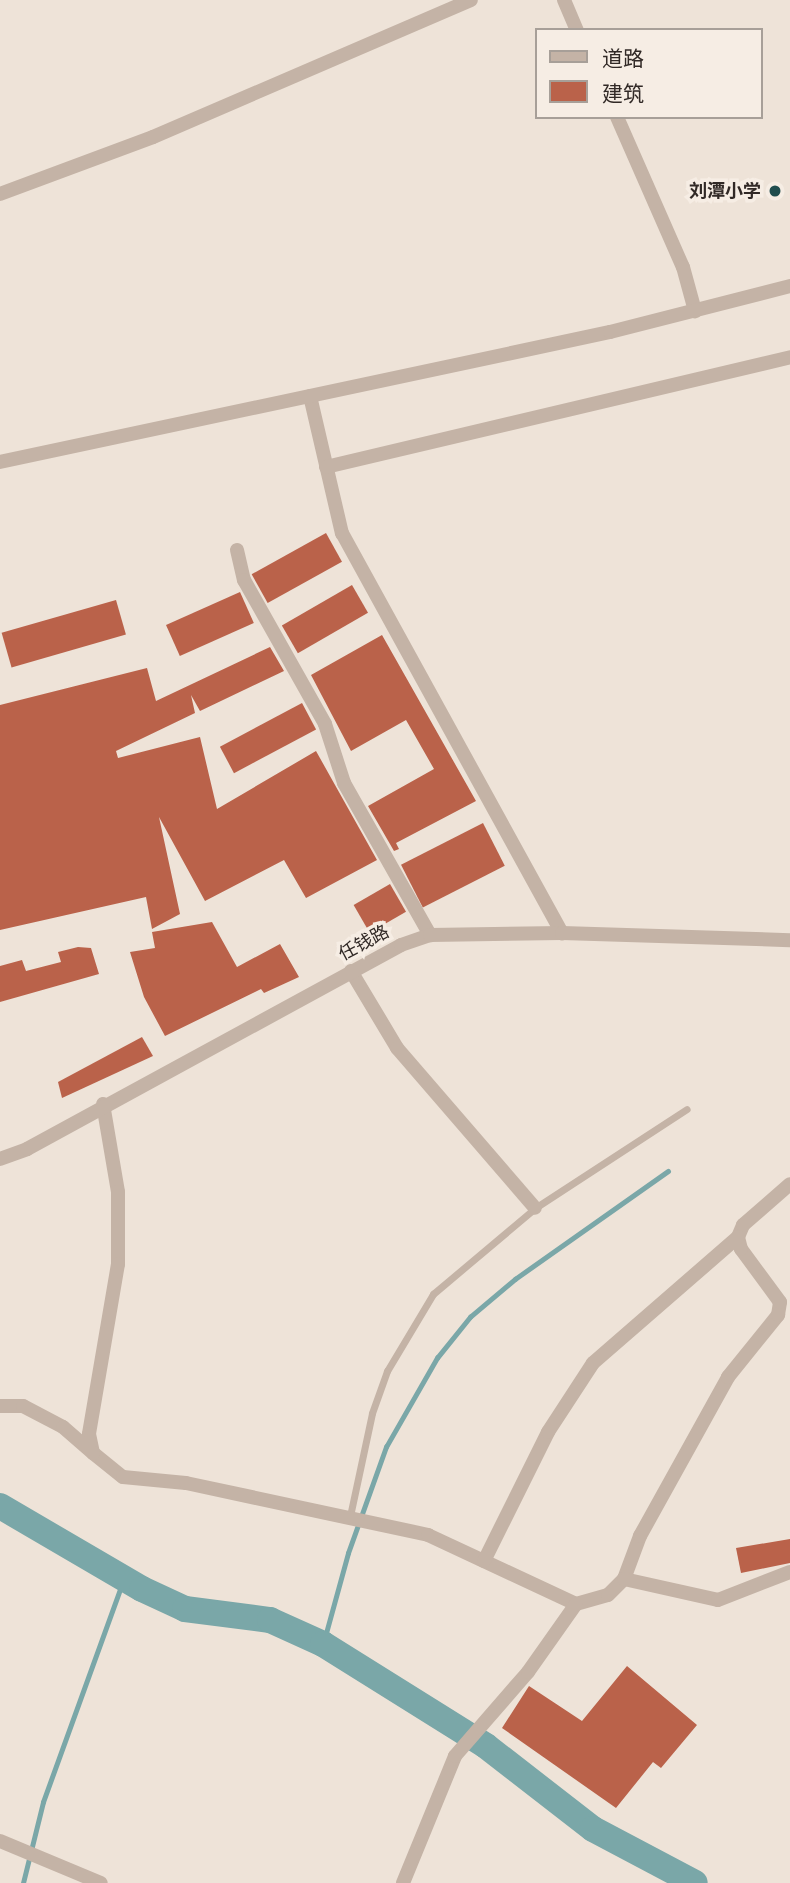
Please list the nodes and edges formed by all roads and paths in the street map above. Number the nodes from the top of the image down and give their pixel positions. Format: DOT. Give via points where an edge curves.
graph roads {
  1 [pos="471,0"];
  2 [pos="564,0"];
  3 [pos="577,28"];
  4 [pos="618,119"];
  5 [pos="0,194"];
  6 [pos="790,286"];
  7 [pos="695,311"];
  8 [pos="790,357"];
  9 [pos="310,396"];
  10 [pos="0,462"];
  11 [pos="326,467"];
  12 [pos="237,550"];
  13 [pos="562,933"];
  14 [pos="430,935"];
  15 [pos="790,940"];
  16 [pos="351,971"];
  17 [pos="103,1104"];
  18 [pos="687,1110"];
  19 [pos="0,1159"];
  20 [pos="790,1184"];
  21 [pos="535,1208"];
  22 [pos="738,1237"];
  23 [pos="0,1406"];
  24 [pos="93,1453"];
  25 [pos="350,1516"];
  26 [pos="484,1561"];
  27 [pos="790,1572"];
  28 [pos="624,1579"];
  29 [pos="576,1604"];
  30 [pos="0,1841"];
  31 [pos="101,1883"];
  32 [pos="403,1883"];
  1 -- 5 [label="street" via="153,137"];
  2 -- 3 [label="street"];
  4 -- 7 [label="street" via="683,267"];
  6 -- 7 [label="street"];
  7 -- 9 [label="street"];
  8 -- 11 [label="street"];
  9 -- 10 [label="street"];
  9 -- 11 [label="street"];
  11 -- 13 [label="street" via="342,533"];
  12 -- 14 [label="street" via="244,580 325,724 344,783"];
  13 -- 14 [label="street, 任钱路"];
  13 -- 15 [label="street, 任钱路"];
  14 -- 16 [label="street, 任钱路" via="401,944"];
  16 -- 17 [label="street, 任钱路"];
  16 -- 21 [label="street" via="397,1048"];
  17 -- 19 [label="street, 任钱路"];
  17 -- 24 [label="street" via="118,1192 118,1264 91,1424"];
  18 -- 21 [label="lane"];
  20 -- 22 [label="street" via="743,1225"];
  21 -- 25 [label="lane" via="433,1294 410,1327 372,1413"];
  22 -- 26 [label="street" via="593,1363 548,1432"];
  22 -- 28 [label="street" via="741,1249 780,1302 778,1315 728,1377 640,1535"];
  23 -- 24 [label="street" via="23,1406 63,1427"];
  24 -- 25 [label="street" via="124,1477 186,1483"];
  25 -- 26 [label="street" via="428,1535"];
  26 -- 29 [label="street"];
  27 -- 28 [label="street" via="718,1600"];
  28 -- 29 [label="street" via="608,1595"];
  29 -- 32 [label="street" via="501,1704 455,1756"];
  30 -- 31 [label="street"];
}
